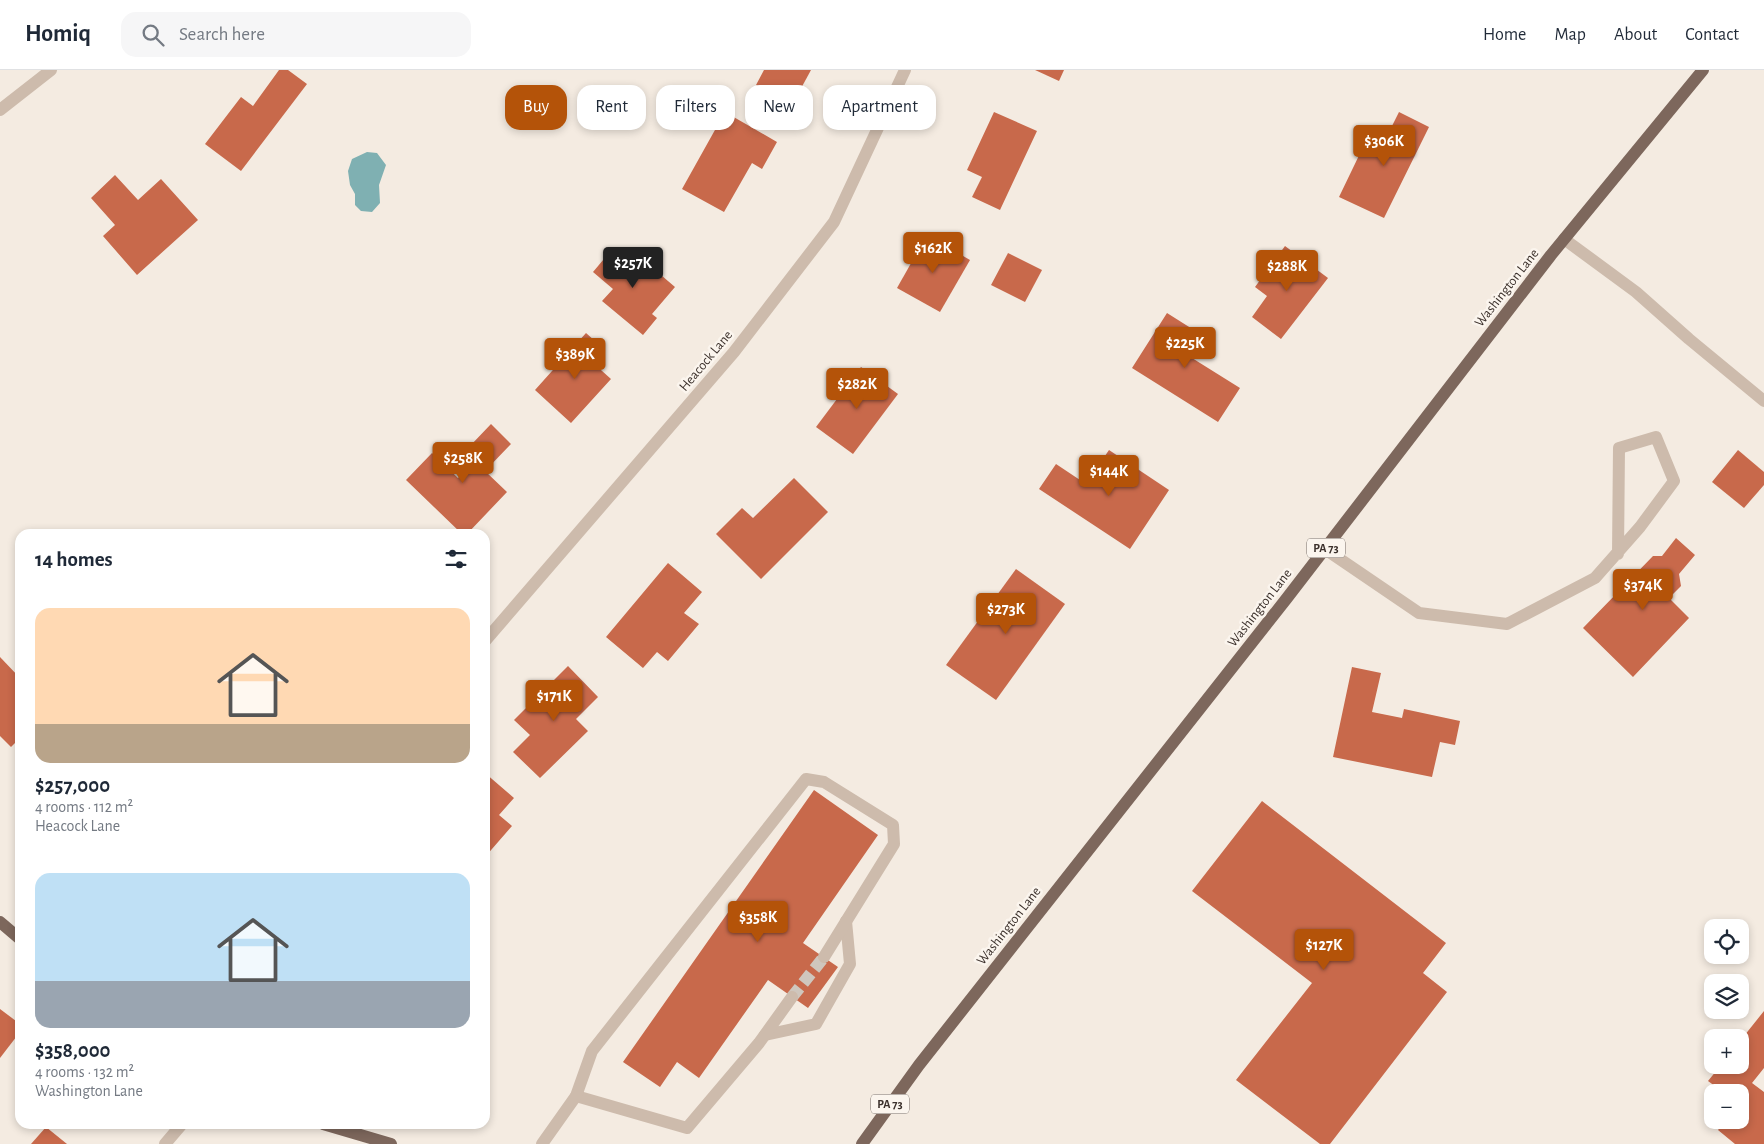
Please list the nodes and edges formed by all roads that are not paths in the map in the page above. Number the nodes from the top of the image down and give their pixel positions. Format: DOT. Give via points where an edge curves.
graph roads {
  1 [pos="51,70"];
  2 [pos="906,70"];
  3 [pos="1703,70"];
  4 [pos="0,110"];
  5 [pos="1564,239"];
  6 [pos="1764,401"];
  7 [pos="1325,550"];
  8 [pos="1618,554"];
  9 [pos="490,635"];
  10 [pos="846,921"];
  11 [pos="0,922"];
  12 [pos="15,935"];
  13 [pos="824,957"];
  14 [pos="792,997"];
  15 [pos="765,1035"];
  16 [pos="576,1096"];
  17 [pos="178,1129"];
  18 [pos="340,1129"];
  19 [pos="165,1144"];
  20 [pos="391,1144"];
  21 [pos="542,1144"];
  22 [pos="862,1144"];
  1 -- 4 [label="street"];
  2 -- 9 [label="street, Heacock Lane" via="834,222 734,352"];
  3 -- 5 [label="main road, Washington Lane / PA 73"];
  5 -- 6 [label="street" via="1636,292"];
  5 -- 7 [label="main road, Washington Lane / PA 73"];
  7 -- 8 [label="street" via="1419,613 1507,624 1596,578"];
  7 -- 22 [label="main road, Washington Lane / PA 73" via="919,1065"];
  8 -- 8 [label="street" via="1674,481 1656,437 1619,448"];
  10 -- 13 [label="street"];
  10 -- 15 [label="street" via="850,964 816,1024"];
  10 -- 16 [label="street" via="894,844 893,825 824,782 806,779 592,1051"];
  11 -- 12 [label="main road"];
  14 -- 15 [label="street"];
  15 -- 16 [label="street" via="687,1128"];
  16 -- 21 [label="street"];
  17 -- 19 [label="street"];
  18 -- 20 [label="main road"];
}
